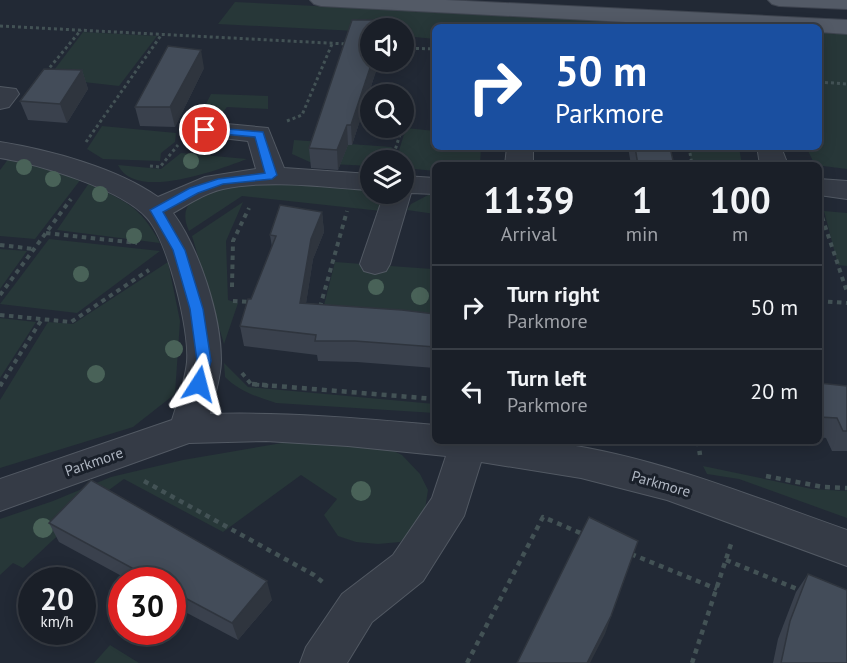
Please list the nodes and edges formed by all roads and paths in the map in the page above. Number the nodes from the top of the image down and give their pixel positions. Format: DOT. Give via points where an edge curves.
graph roads {
  1 [pos="321,0"];
  2 [pos="779,0"];
  3 [pos="847,3"];
  4 [pos="789,24"];
  5 [pos="0,26"];
  6 [pos="822,26"];
  7 [pos="847,27"];
  8 [pos="81,30"];
  9 [pos="162,34"];
  10 [pos="332,44"];
  11 [pos="351,45"];
  12 [pos="414,48"];
  13 [pos="432,49"];
  14 [pos="822,82"];
  15 [pos="847,84"];
  16 [pos="2,97"];
  17 [pos="205,130"];
  18 [pos="259,134"];
  19 [pos="0,150"];
  20 [pos="148,166"];
  21 [pos="78,171"];
  22 [pos="272,175"];
  23 [pos="360,181"];
  24 [pos="414,185"];
  25 [pos="432,186"];
  26 [pos="847,190"];
  27 [pos="822,199"];
  28 [pos="251,201"];
  29 [pos="395,204"];
  30 [pos="822,207"];
  31 [pos="156,210"];
  32 [pos="347,211"];
  33 [pos="46,233"];
  34 [pos="0,245"];
  35 [pos="34,249"];
  36 [pos="179,250"];
  37 [pos="375,264"];
  38 [pos="232,289"];
  39 [pos="847,292"];
  40 [pos="0,295"];
  41 [pos="231,301"];
  42 [pos="822,301"];
  43 [pos="252,302"];
  44 [pos="847,303"];
  45 [pos="309,306"];
  46 [pos="320,307"];
  47 [pos="332,308"];
  48 [pos="0,315"];
  49 [pos="42,319"];
  50 [pos="204,361"];
  51 [pos="0,386"];
  52 [pos="432,399"];
  53 [pos="188,429"];
  54 [pos="432,440"];
  55 [pos="449,444"];
  56 [pos="462,444"];
  57 [pos="104,458"];
  58 [pos="756,474"];
  59 [pos="847,488"];
  60 [pos="0,495"];
  61 [pos="741,510"];
  62 [pos="597,540"];
  63 [pos="847,548"];
  64 [pos="630,553"];
  65 [pos="726,560"];
  66 [pos="717,589"];
  67 [pos="814,596"];
  68 [pos="357,608"];
  69 [pos="322,663"];
  70 [pos="467,663"];
  71 [pos="692,663"];
  1 -- 4 [label="main road"];
  2 -- 3 [label="main road"];
  5 -- 8 [label="path"];
  6 -- 7 [label="main road"];
  8 -- 9 [label="path"];
  8 -- 16 [label="path" via="40,78"];
  9 -- 10 [label="path"];
  9 -- 21 [label="path"];
  10 -- 11 [label="path"];
  10 -- 18 [label="path" via="302,115"];
  12 -- 13 [label="path"];
  14 -- 15 [label="path"];
  17 -- 18 [label="street"];
  17 -- 20 [label="path" via="185,137 160,166"];
  18 -- 22 [label="street"];
  19 -- 21 [label="street"];
  21 -- 31 [label="street" via="125,191"];
  21 -- 33 [label="path"];
  22 -- 23 [label="street"];
  22 -- 31 [label="street" via="222,181"];
  24 -- 25 [label="street"];
  26 -- 27 [label="street"];
  28 -- 38 [label="path" via="233,241"];
  29 -- 37 [label="street"];
  30 -- 39 [label="path"];
  31 -- 36 [label="street"];
  32 -- 46 [label="path"];
  33 -- 35 [label="path"];
  33 -- 36 [label="path"];
  34 -- 35 [label="path"];
  35 -- 40 [label="path"];
  36 -- 49 [label="path" via="71,322"];
  36 -- 50 [label="street" via="197,309"];
  41 -- 43 [label="path"];
  42 -- 44 [label="path"];
  45 -- 46 [label="path"];
  46 -- 47 [label="path"];
  48 -- 49 [label="path"];
  49 -- 51 [label="path"];
  50 -- 52 [label="path" via="228,357 251,384"];
  50 -- 53 [label="street"];
  53 -- 54 [label="street, Parkmore" via="337,430"];
  53 -- 57 [label="street, Parkmore"];
  55 -- 68 [label="street" via="450,504 408,568"];
  56 -- 61 [label="street, Parkmore" via="581,463 670,484"];
  57 -- 60 [label="street, Parkmore"];
  57 -- 68 [label="path" via="314,575"];
  58 -- 59 [label="path"];
  61 -- 63 [label="street, Parkmore"];
  61 -- 65 [label="path"];
  62 -- 70 [label="path" via="543,517"];
  64 -- 66 [label="path"];
  65 -- 66 [label="path"];
  65 -- 67 [label="path"];
  66 -- 71 [label="path"];
  68 -- 69 [label="street"];
}
